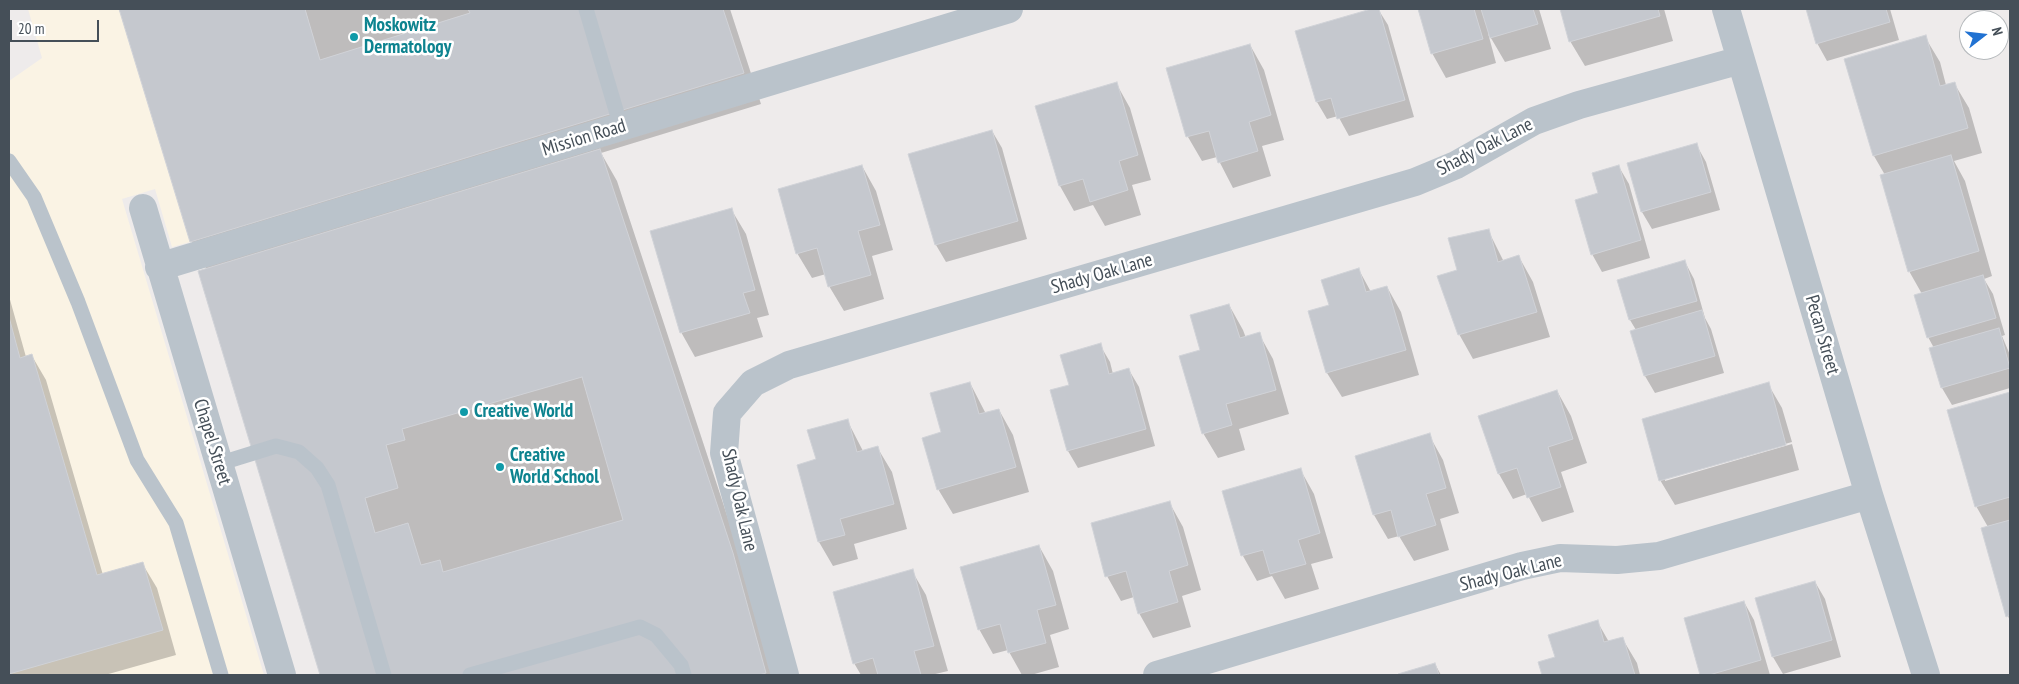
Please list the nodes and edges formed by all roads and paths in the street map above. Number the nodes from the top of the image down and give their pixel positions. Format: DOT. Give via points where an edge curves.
graph roads {
  1 [pos="586,9"];
  2 [pos="1009,9"];
  3 [pos="1726,9"];
  4 [pos="1741,60"];
  5 [pos="620,127"];
  6 [pos="9,161"];
  7 [pos="142,208"];
  8 [pos="159,267"];
  9 [pos="218,464"];
  10 [pos="1869,495"];
  11 [pos="1923,668"];
  12 [pos="221,675"];
  13 [pos="282,675"];
  14 [pos="384,675"];
  15 [pos="470,675"];
  16 [pos="684,675"];
  17 [pos="785,675"];
  18 [pos="1157,675"];
  1 -- 5 [label="lane"];
  2 -- 5 [label="street, Mission Road"];
  3 -- 4 [label="street, Pecan Street"];
  4 -- 10 [label="street, Pecan Street"];
  4 -- 17 [label="street, Shady Oak Lane" via="1579,105 1534,122 1456,165 1415,182 789,365 753,383 727,413 724,453"];
  5 -- 8 [label="street, Mission Road"];
  6 -- 12 [label="lane" via="34,197 78,302 137,460 176,523"];
  7 -- 8 [label="street, Chapel Street"];
  8 -- 9 [label="street, Chapel Street"];
  9 -- 13 [label="street, Chapel Street"];
  9 -- 14 [label="lane" via="276,446 298,452 317,468 328,485"];
  10 -- 11 [label="street, Pecan Street"];
  10 -- 18 [label="street, Shady Oak Lane" via="1659,556 1617,560 1560,558 1522,566"];
  15 -- 16 [label="lane" via="640,627 656,635 681,665"];
}
